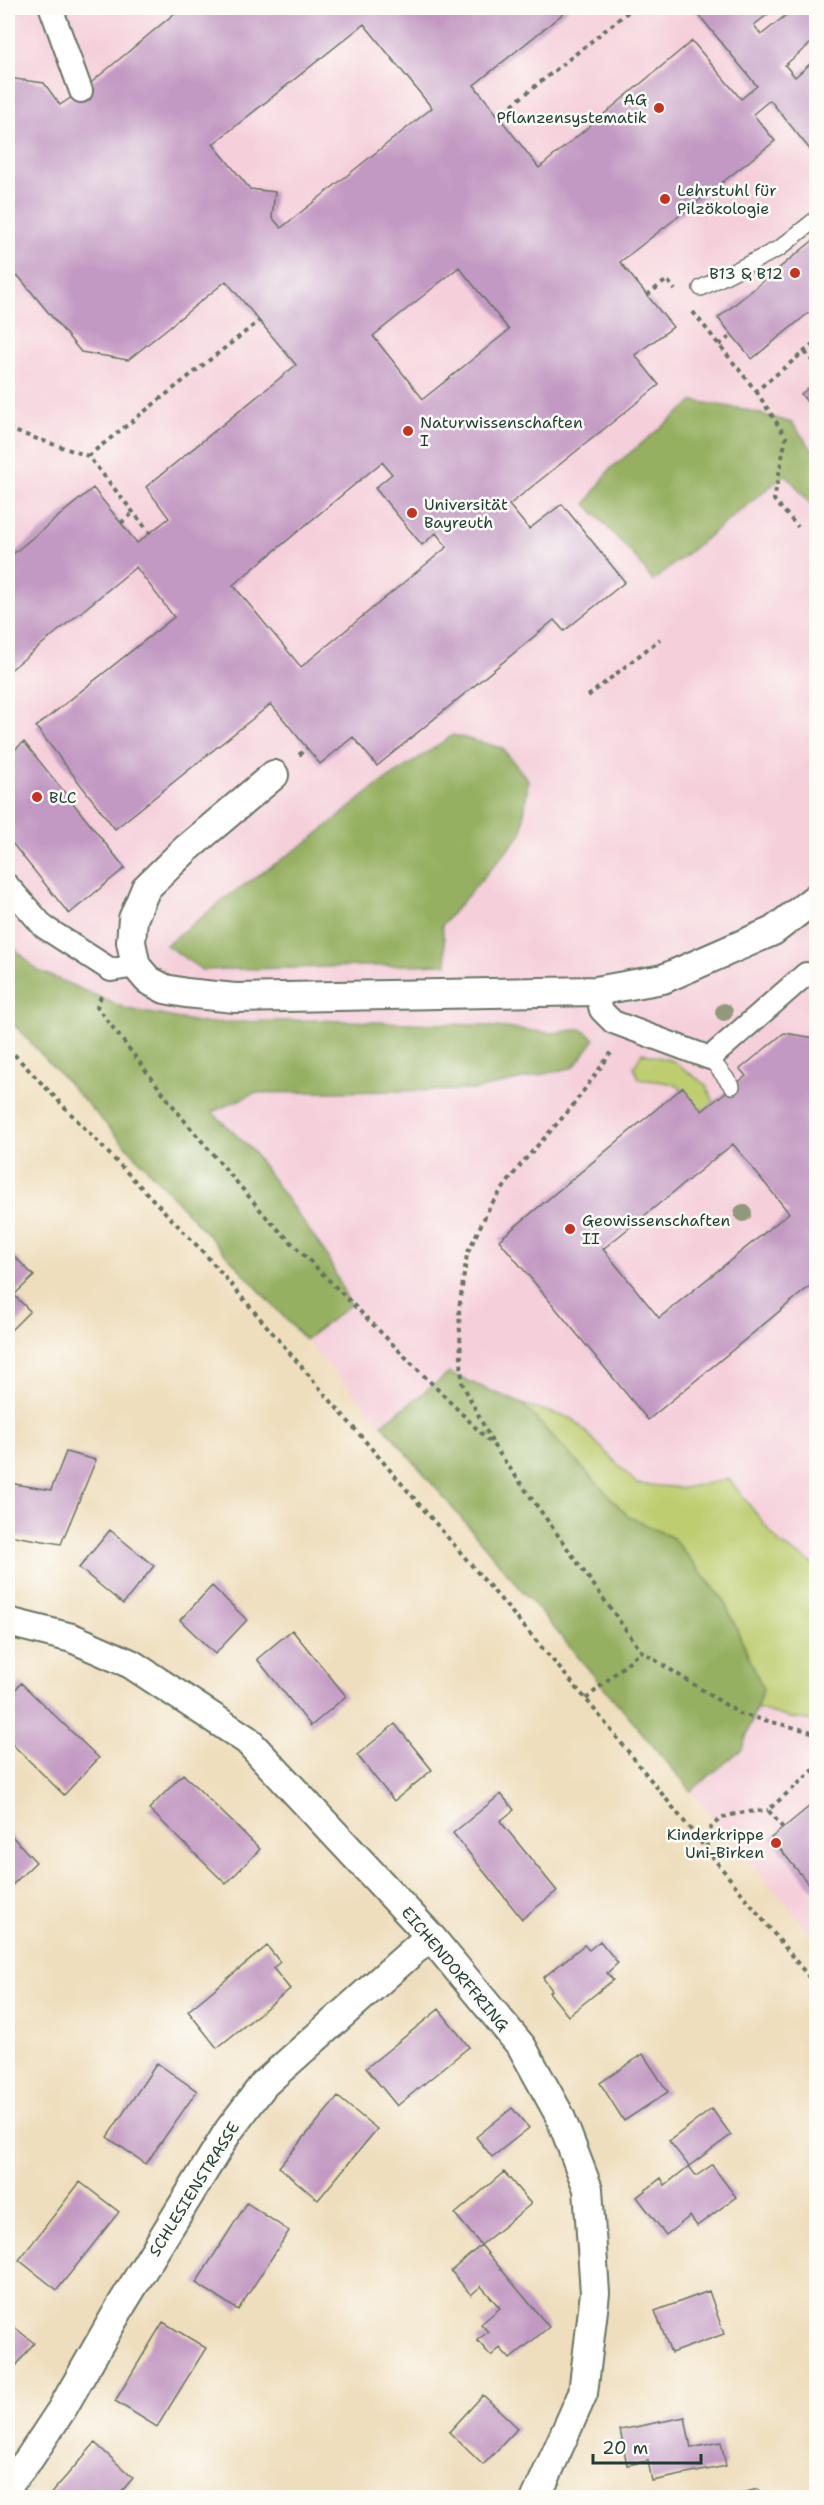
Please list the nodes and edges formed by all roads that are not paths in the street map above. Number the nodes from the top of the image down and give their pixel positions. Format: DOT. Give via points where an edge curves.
graph roads {
  1 [pos="51,8"];
  2 [pos="81,91"];
  3 [pos="816,219"];
  4 [pos="701,288"];
  5 [pos="274,775"];
  6 [pos="8,886"];
  7 [pos="816,898"];
  8 [pos="123,968"];
  9 [pos="816,977"];
  10 [pos="596,990"];
  11 [pos="710,1058"];
  12 [pos="732,1086"];
  13 [pos="8,1622"];
  14 [pos="430,1936"];
  15 [pos="8,2484"];
  16 [pos="536,2498"];
  1 -- 2 [label="street"];
  3 -- 4 [label="lane" via="780,248"];
  5 -- 8 [label="street" via="146,888 133,919"];
  6 -- 8 [label="street" via="44,927"];
  7 -- 10 [label="street" via="773,931 663,980"];
  8 -- 10 [label="street" via="165,989 235,998"];
  9 -- 11 [label="street" via="806,974"];
  10 -- 11 [label="street" via="601,1010 614,1022"];
  11 -- 12 [label="lane"];
  13 -- 14 [label="street, EICHENDORFFRING" via="72,1638 131,1664 247,1740"];
  14 -- 15 [label="street, SCHLESIENSTRASSE" via="264,2084 229,2130 62,2409"];
  14 -- 16 [label="street, EICHENDORFFRING" via="522,2047 560,2116 588,2190 595,2293 583,2393"];
}
